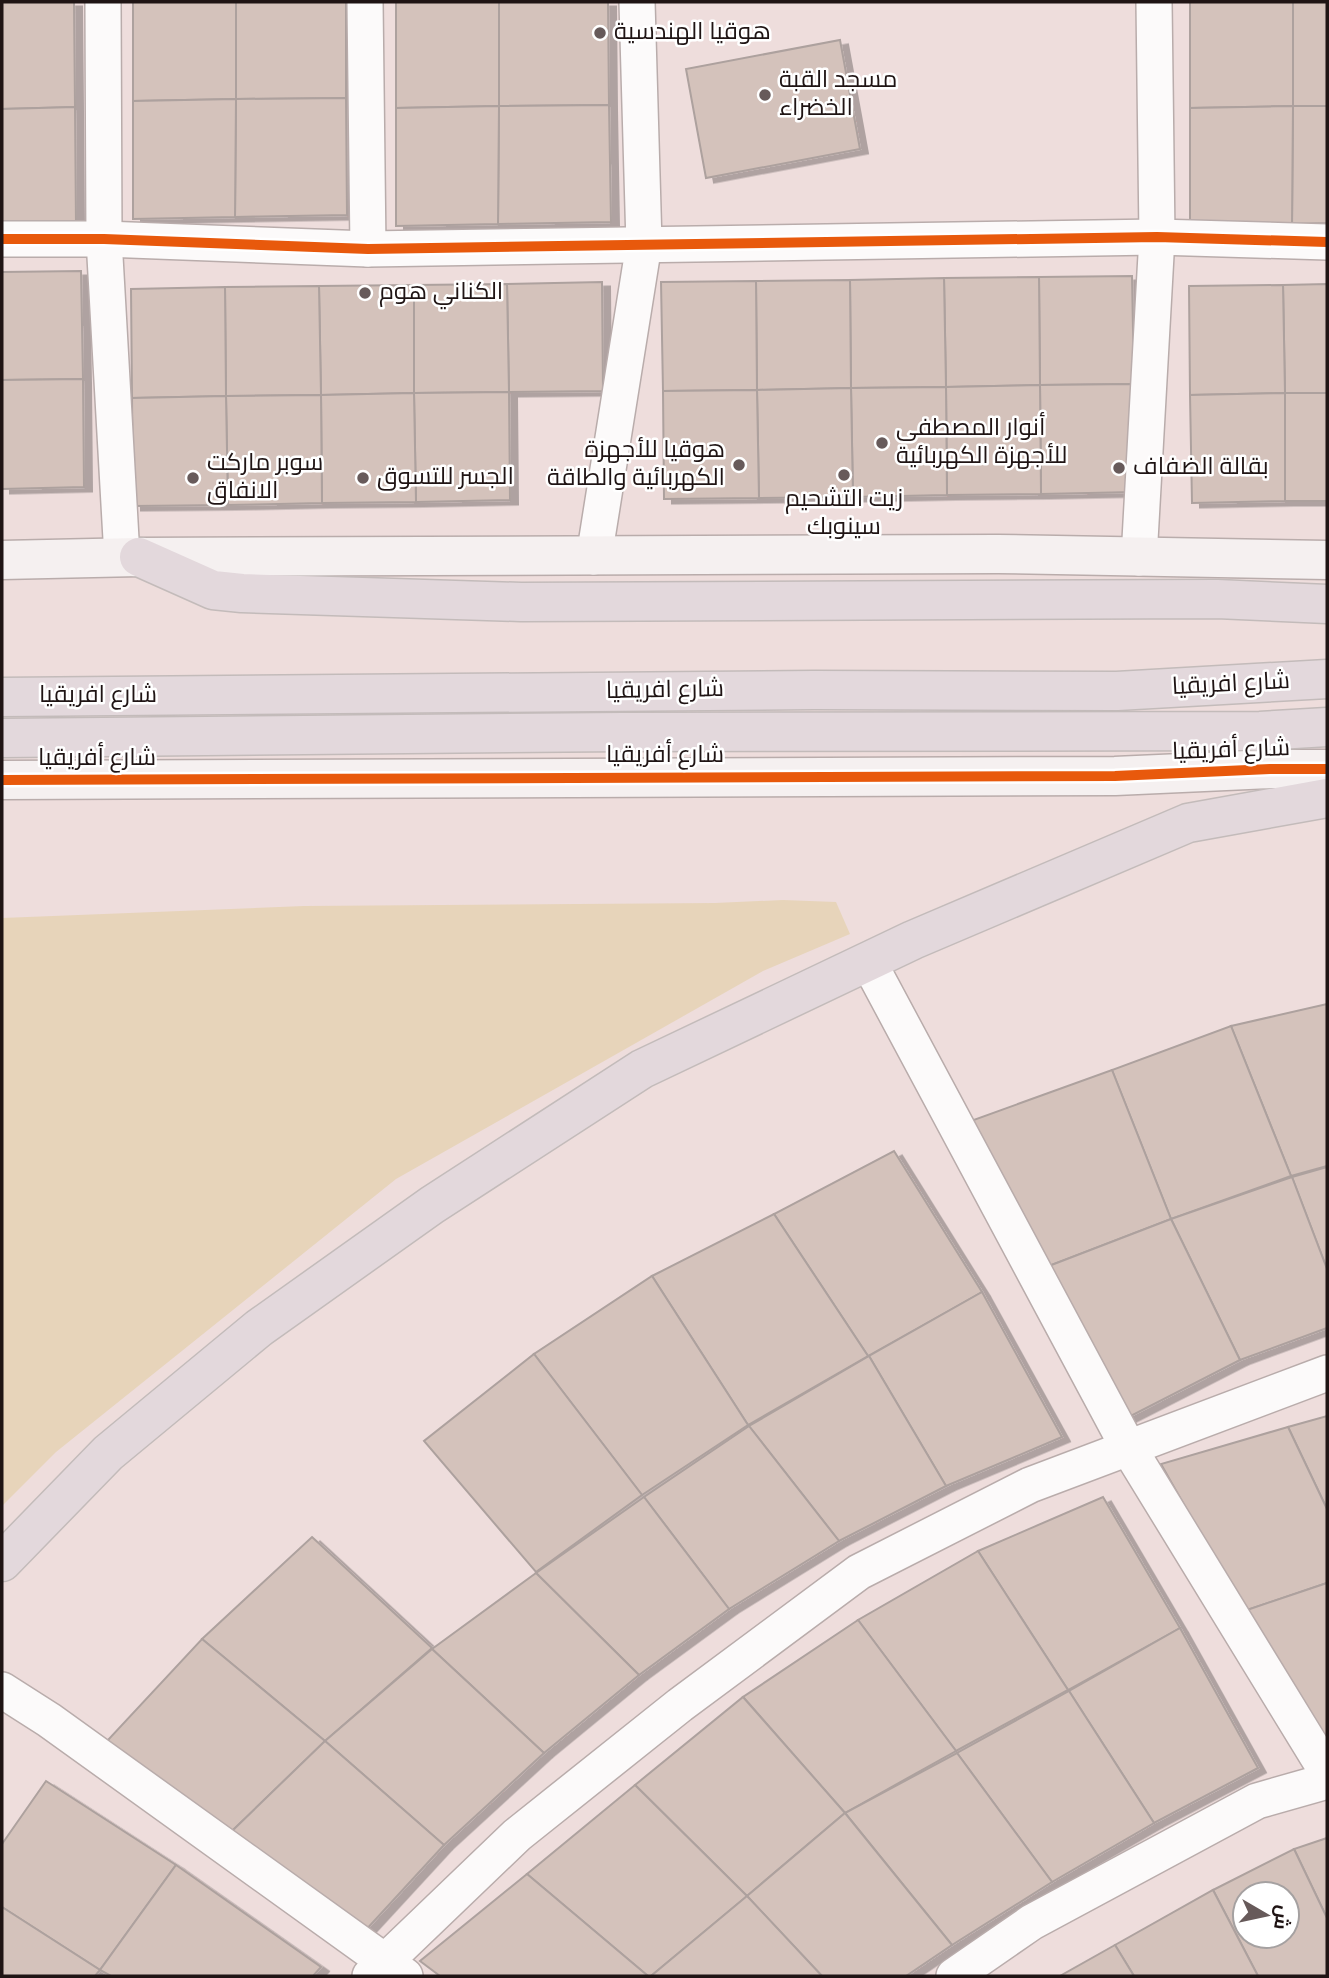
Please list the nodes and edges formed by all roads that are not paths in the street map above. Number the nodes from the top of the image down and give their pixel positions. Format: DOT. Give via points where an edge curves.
graph roads {
  1 [pos="103,2"];
  2 [pos="365,2"];
  3 [pos="637,2"];
  4 [pos="1154,2"];
  5 [pos="1157,237"];
  6 [pos="2,239"];
  7 [pos="104,239"];
  8 [pos="1327,242"];
  9 [pos="644,244"];
  10 [pos="368,249"];
  11 [pos="131,557"];
  12 [pos="594,557"];
  13 [pos="1139,558"];
  14 [pos="2,560"];
  15 [pos="1327,560"];
  16 [pos="1327,604"];
  17 [pos="1327,679"];
  18 [pos="2,697"];
  19 [pos="1327,727"];
  20 [pos="2,738"];
  21 [pos="1327,769"];
  22 [pos="2,780"];
  23 [pos="1327,798"];
  24 [pos="868,961"];
  25 [pos="1327,1373"];
  26 [pos="1128,1447"];
  27 [pos="2,1562"];
  28 [pos="2,1690"];
  29 [pos="1327,1772"];
  30 [pos="1327,1781"];
  31 [pos="387,1971"];
  32 [pos="954,1976"];
  1 -- 7 [label="street"];
  2 -- 10 [label="street"];
  3 -- 9 [label="street"];
  4 -- 5 [label="street"];
  5 -- 8 [label="street"];
  5 -- 9 [label="street"];
  5 -- 13 [label="street"];
  6 -- 7 [label="street"];
  7 -- 10 [label="street"];
  7 -- 11 [label="street"];
  9 -- 10 [label="street"];
  9 -- 12 [label="street"];
  11 -- 12 [label="street"];
  11 -- 14 [label="street"];
  11 -- 16 [label="highway" via="213,590 242,593 521,602 1217,599"];
  12 -- 13 [label="street" via="998,554"];
  13 -- 15 [label="street"];
  17 -- 18 [label="highway, شارع افريقيا" via="1117,691"];
  19 -- 20 [label="highway, شارع افريقيا"];
  21 -- 22 [label="street, شارع أفريقيا" via="1115,776"];
  23 -- 24 [label="highway" via="1188,823"];
  24 -- 26 [label="street"];
  24 -- 27 [label="highway" via="642,1069 432,1205 259,1328 108,1452"];
  25 -- 26 [label="street"];
  26 -- 29 [label="street"];
  26 -- 31 [label="street" via="1030,1485 859,1572 680,1705 517,1836"];
  28 -- 31 [label="street"];
  30 -- 32 [label="street" via="1257,1801 1032,1922"];
}
